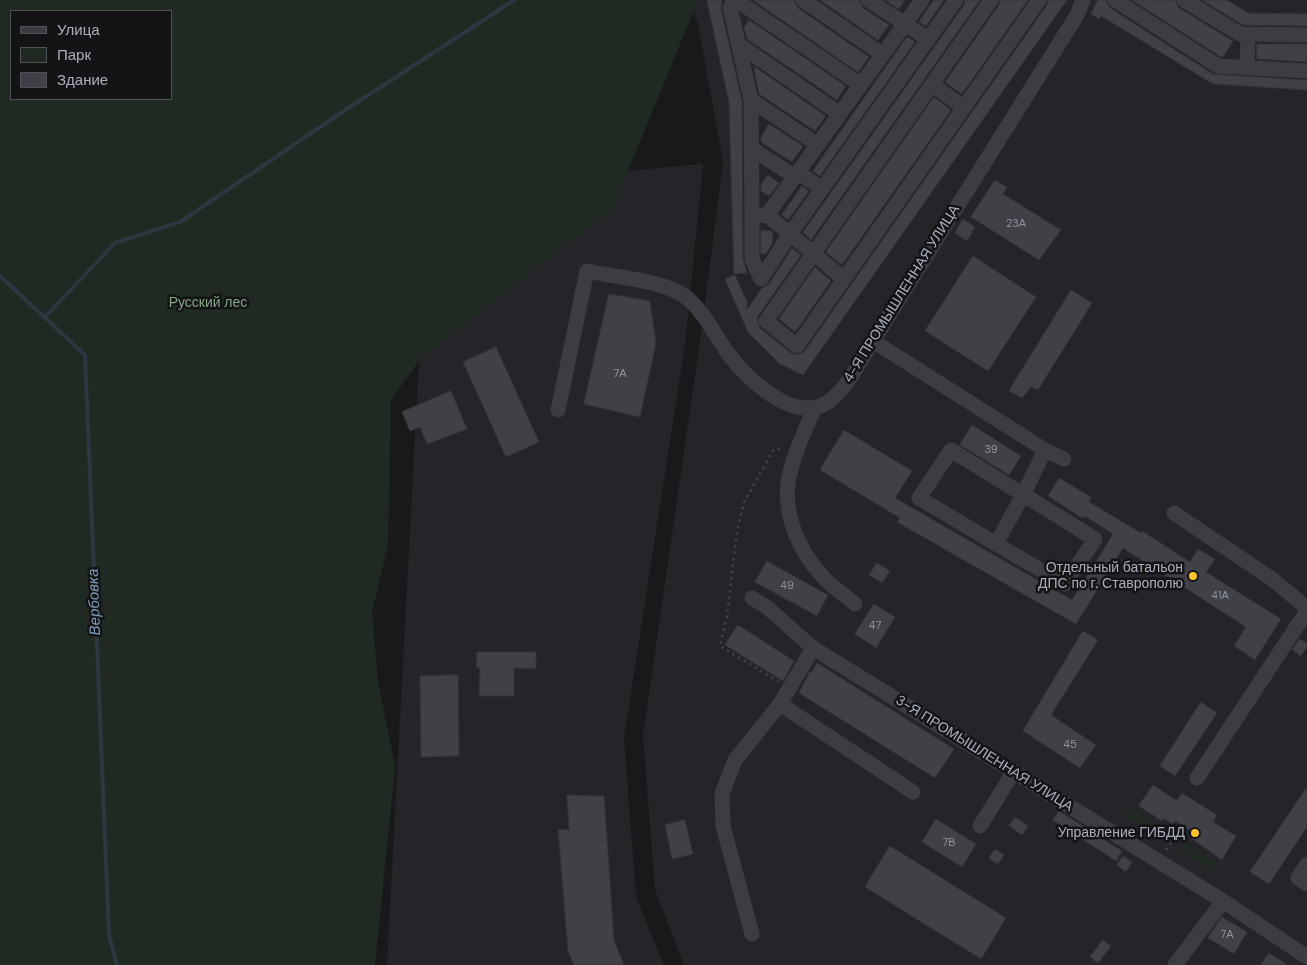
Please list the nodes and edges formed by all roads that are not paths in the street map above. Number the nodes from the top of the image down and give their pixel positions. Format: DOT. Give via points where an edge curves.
graph roads {
  1 [pos="735,0"];
  2 [pos="803,0"];
  3 [pos="868,0"];
  4 [pos="922,0"];
  5 [pos="956,0"];
  6 [pos="991,0"];
  7 [pos="1039,0"];
  8 [pos="1083,0"];
  9 [pos="1115,0"];
  10 [pos="1184,0"];
  11 [pos="905,24"];
  12 [pos="1248,34"];
  13 [pos="1307,35"];
  14 [pos="928,39"];
  15 [pos="738,44"];
  16 [pos="883,55"];
  17 [pos="1247,67"];
  18 [pos="1307,71"];
  19 [pos="932,84"];
  20 [pos="861,85"];
  21 [pos="751,100"];
  22 [pos="964,108"];
  23 [pos="840,114"];
  24 [pos="818,145"];
  25 [pos="751,148"];
  26 [pos="796,175"];
  27 [pos="822,189"];
  28 [pos="760,215"];
  29 [pos="790,234"];
  30 [pos="813,253"];
  31 [pos="844,279"];
  32 [pos="873,341"];
  33 [pos="815,407"];
  34 [pos="558,410"];
  35 [pos="1045,450"];
  36 [pos="1064,459"];
  37 [pos="1023,495"];
  38 [pos="1174,513"];
  39 [pos="996,544"];
  40 [pos="752,598"];
  41 [pos="856,604"];
  42 [pos="1307,610"];
  43 [pos="813,648"];
  44 [pos="780,704"];
  45 [pos="1013,773"];
  46 [pos="1198,778"];
  47 [pos="913,792"];
  48 [pos="980,826"];
  49 [pos="1307,864"];
  50 [pos="1307,884"];
  51 [pos="1223,901"];
  52 [pos="752,934"];
  53 [pos="1307,957"];
  54 [pos="1175,965"];
  1 -- 15 [label="street" via="730,7"];
  1 -- 20 [label="street"];
  2 -- 16 [label="street"];
  3 -- 11 [label="street"];
  4 -- 11 [label="street"];
  5 -- 14 [label="street"];
  6 -- 19 [label="street"];
  7 -- 22 [label="street"];
  8 -- 32 [label="street, 4-Я ПРОМЫШЛЕННАЯ УЛИЦА" via="1078,14"];
  9 -- 17 [label="street" via="1218,66"];
  10 -- 12 [label="street" via="1240,34"];
  11 -- 14 [label="street"];
  11 -- 16 [label="street"];
  12 -- 13 [label="street"];
  12 -- 17 [label="street"];
  14 -- 27 [label="street"];
  15 -- 21 [label="street"];
  15 -- 23 [label="street"];
  16 -- 20 [label="street"];
  17 -- 18 [label="street"];
  19 -- 22 [label="street"];
  19 -- 30 [label="street"];
  20 -- 23 [label="street"];
  21 -- 24 [label="street"];
  21 -- 25 [label="street"];
  22 -- 31 [label="street"];
  23 -- 24 [label="street"];
  24 -- 26 [label="street"];
  25 -- 26 [label="street"];
  25 -- 28 [label="street"];
  26 -- 27 [label="street"];
  26 -- 28 [label="street"];
  27 -- 29 [label="street"];
  28 -- 29 [label="street"];
  28 -- 29 [label="street" via="752,259 761,279"];
  29 -- 30 [label="street"];
  30 -- 31 [label="street"];
  30 -- 31 [label="street" via="766,321 797,346"];
  32 -- 33 [label="street, 4-Я ПРОМЫШЛЕННАЯ УЛИЦА" via="841,390 827,403"];
  32 -- 35 [label="street"];
  33 -- 34 [label="street" via="778,400 748,377 696,307 684,296 665,286 587,271"];
  33 -- 41 [label="street" via="797,449 788,483 788,506 793,530 804,554 824,578"];
  35 -- 36 [label="street"];
  35 -- 37 [label="street"];
  37 -- 39 [label="street"];
  37 -- 39 [label="street" via="1095,539 1066,584"];
  37 -- 39 [label="street" via="951,450 919,498"];
  38 -- 42 [label="street" via="1272,579"];
  40 -- 43 [label="street, 3-Я ПРОМЫШЛЕННАЯ УЛИЦА"];
  42 -- 46 [label="street"];
  43 -- 44 [label="street"];
  43 -- 45 [label="street, 3-Я ПРОМЫШЛЕННАЯ УЛИЦА"];
  44 -- 47 [label="street"];
  44 -- 52 [label="street" via="735,760 722,794 722,826"];
  45 -- 48 [label="street"];
  45 -- 51 [label="street, 3-Я ПРОМЫШЛЕННАЯ УЛИЦА"];
  49 -- 50 [label="street" via="1298,878"];
  51 -- 53 [label="street, 3-Я ПРОМЫШЛЕННАЯ УЛИЦА"];
  51 -- 54 [label="street"];
}
